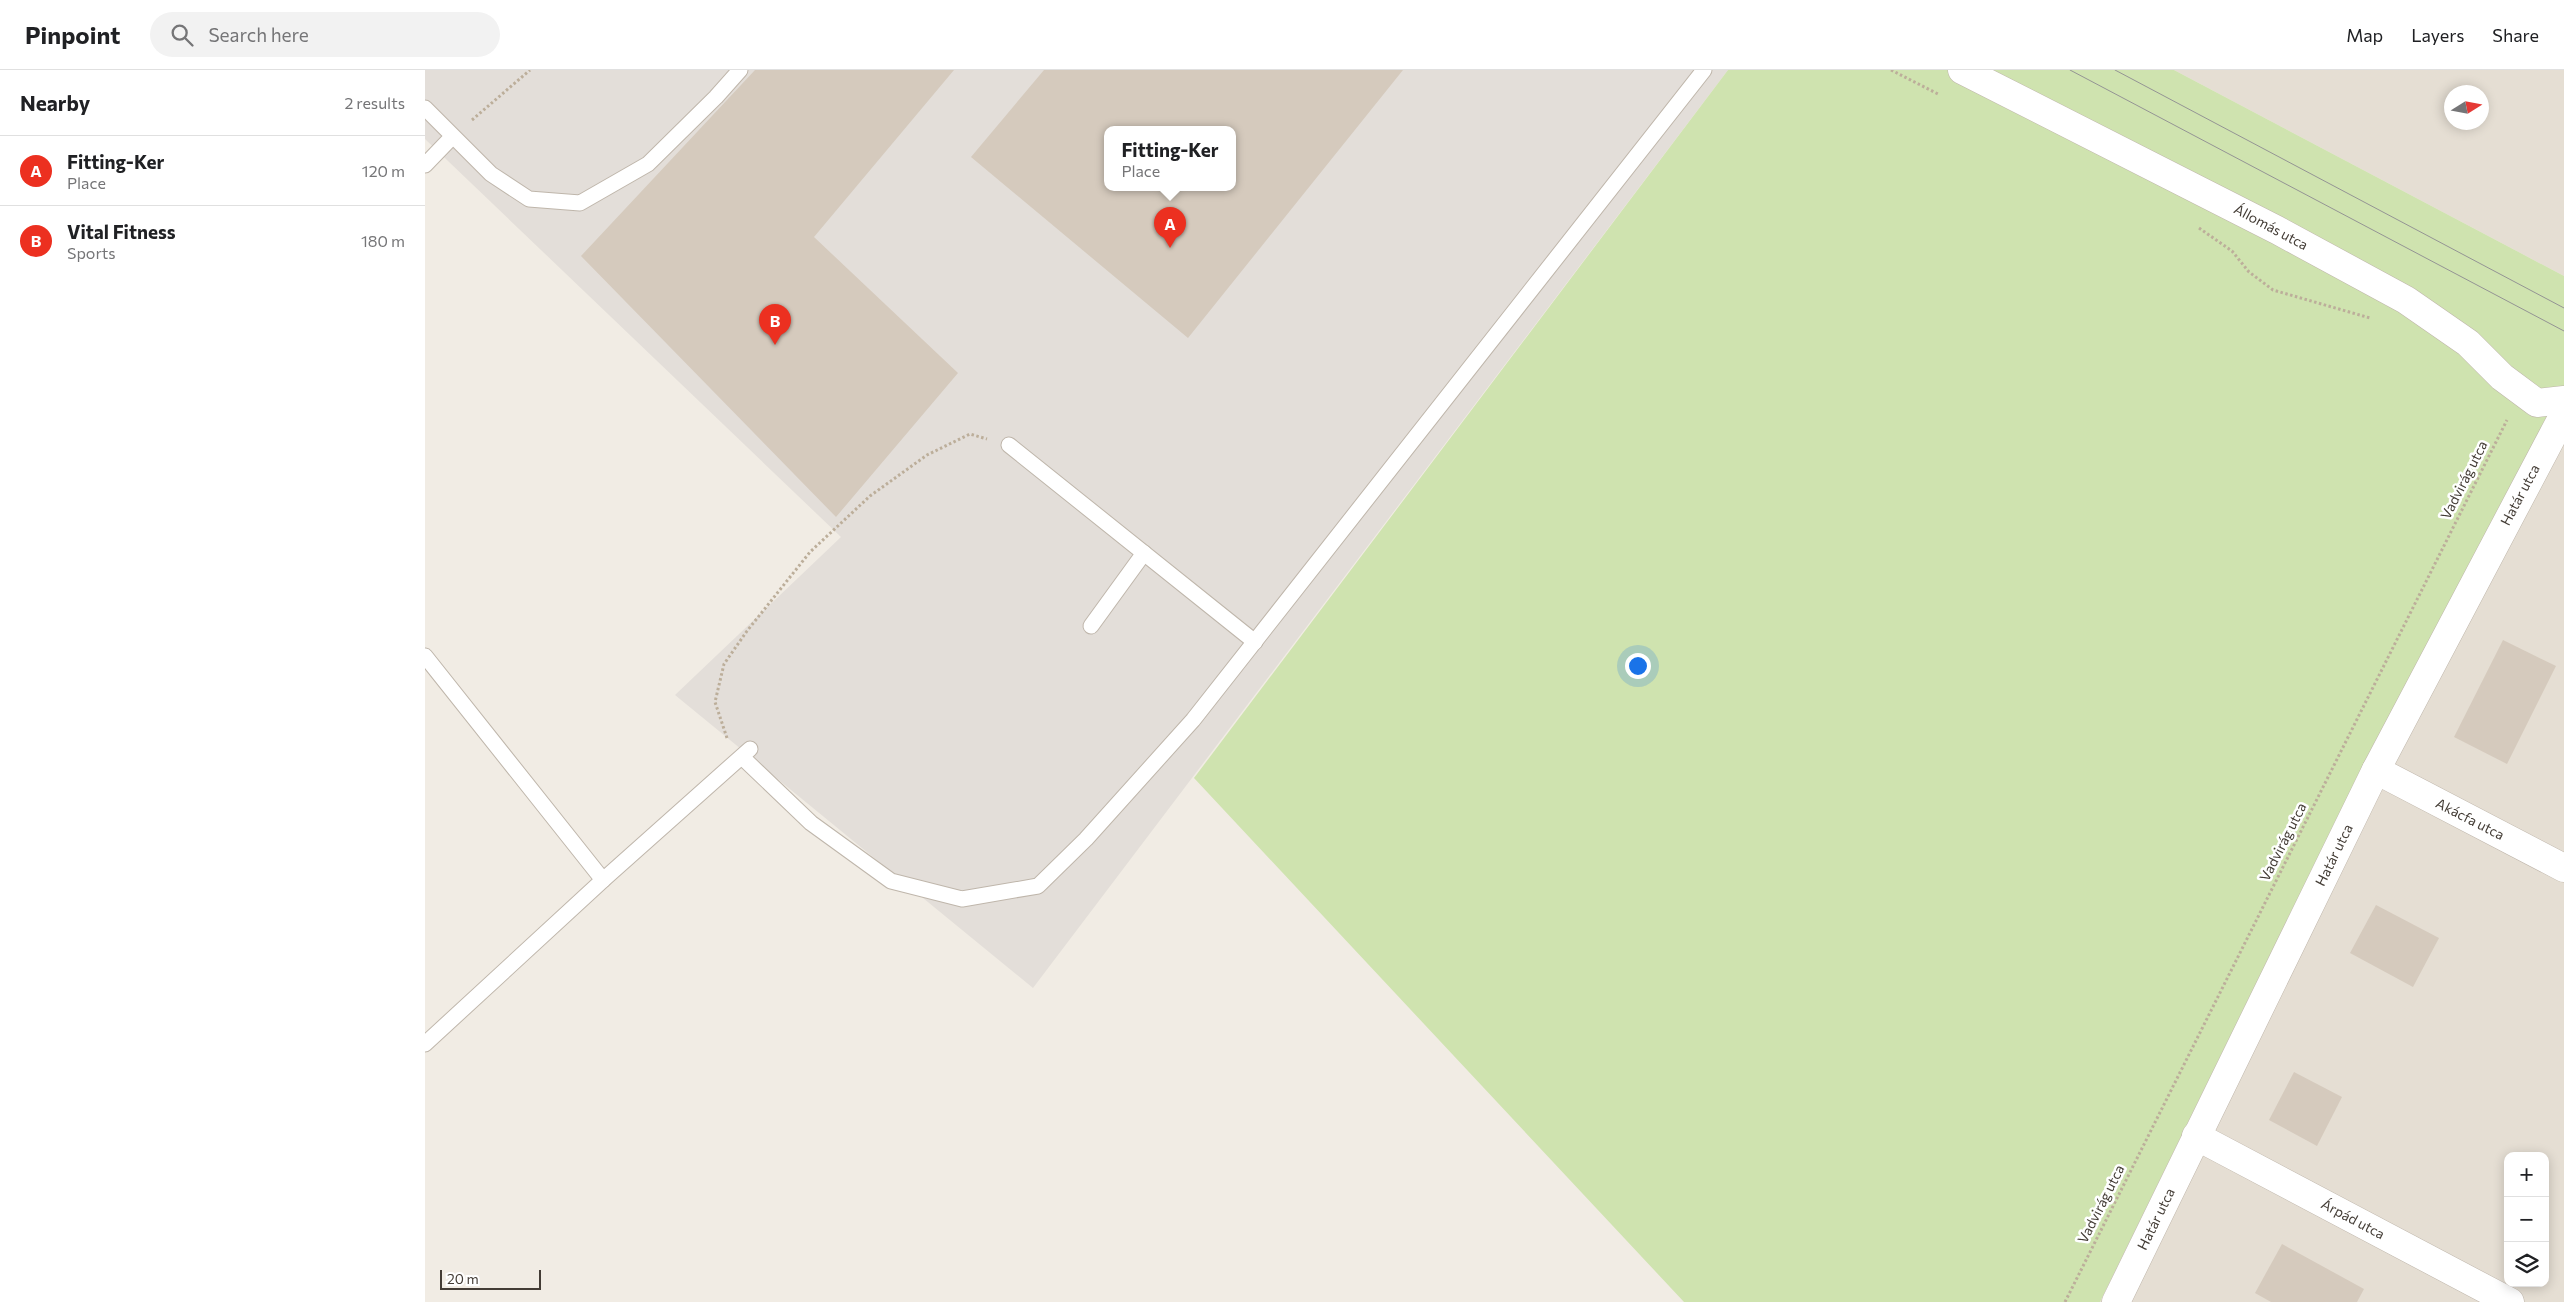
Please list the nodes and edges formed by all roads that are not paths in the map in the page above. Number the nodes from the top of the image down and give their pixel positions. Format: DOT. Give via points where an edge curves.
graph roads {
  1 [pos="740,70"];
  2 [pos="1704,70"];
  3 [pos="1962,70"];
  4 [pos="425,108"];
  5 [pos="452,137"];
  6 [pos="425,166"];
  7 [pos="2564,400"];
  8 [pos="2564,414"];
  9 [pos="1009,445"];
  10 [pos="1144,553"];
  11 [pos="1091,626"];
  12 [pos="1255,642"];
  13 [pos="425,656"];
  14 [pos="2375,770"];
  15 [pos="2564,868"];
  16 [pos="603,880"];
  17 [pos="425,1044"];
  18 [pos="2196,1136"];
  19 [pos="2116,1302"];
  20 [pos="2511,1302"];
  1 -- 5 [label="lane" via="648,164 581,203 529,199 491,174"];
  2 -- 12 [label="lane"];
  3 -- 7 [label="street, Állomás utca" via="2277,230 2406,300 2468,343 2537,403"];
  4 -- 5 [label="lane"];
  5 -- 6 [label="lane"];
  8 -- 14 [label="street, Határ utca"];
  9 -- 10 [label="lane"];
  10 -- 11 [label="lane"];
  10 -- 12 [label="lane"];
  12 -- 16 [label="lane" via="1193,720 1086,839 1038,886 962,899 891,881 811,823 746,753"];
  13 -- 16 [label="lane"];
  14 -- 15 [label="street, Akácfa utca"];
  14 -- 18 [label="street, Határ utca"];
  16 -- 17 [label="lane"];
  18 -- 19 [label="street, Határ utca"];
  18 -- 20 [label="street, Árpád utca"];
}
